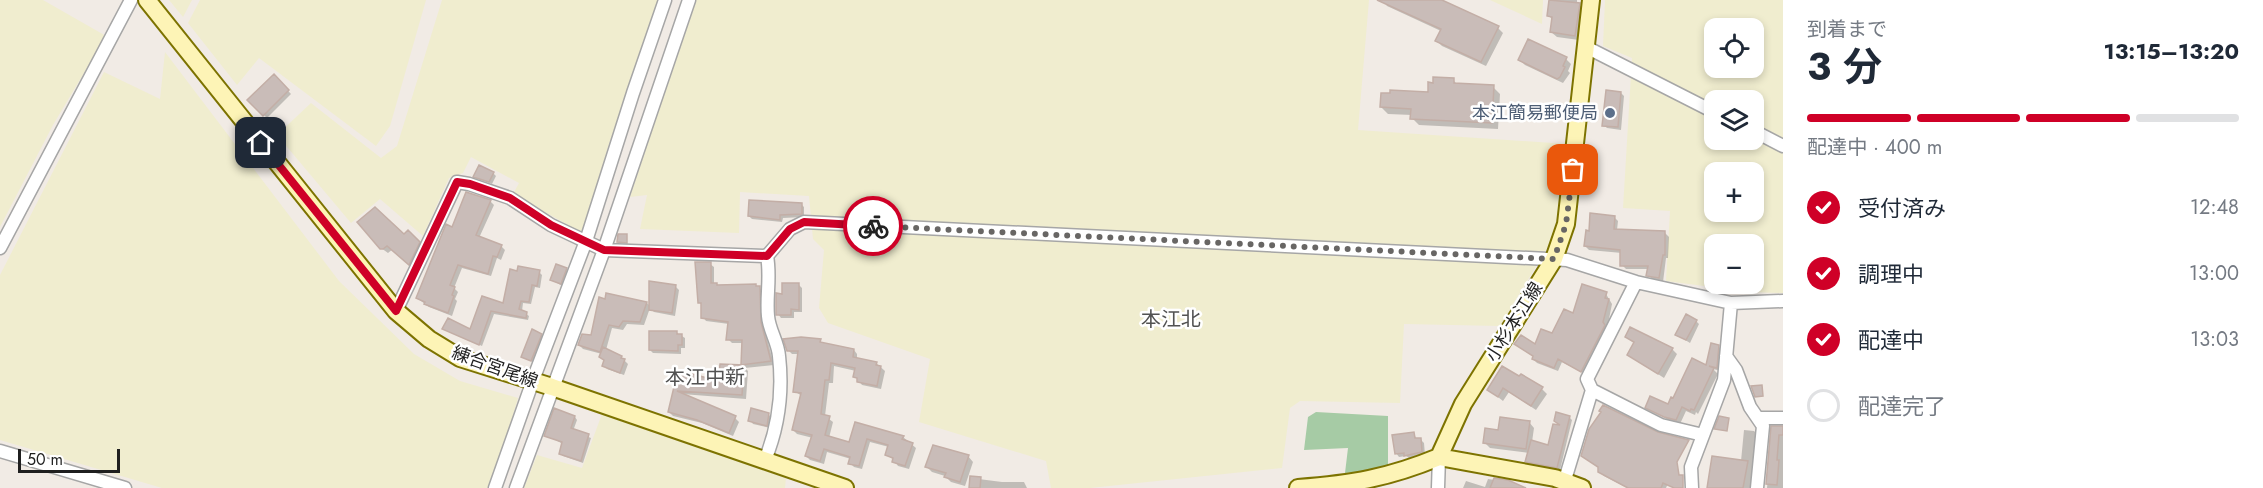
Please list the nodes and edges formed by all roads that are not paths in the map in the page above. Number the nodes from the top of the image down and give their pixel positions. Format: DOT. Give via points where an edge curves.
graph roads {
  1 [pos="130,0"];
  2 [pos="147,0"];
  3 [pos="665,0"];
  4 [pos="689,0"];
  5 [pos="1592,0"];
  6 [pos="1588,48"];
  7 [pos="1704,107"];
  8 [pos="1764,136"];
  9 [pos="1783,146"];
  10 [pos="586,241"];
  11 [pos="0,248"];
  12 [pos="604,250"];
  13 [pos="767,256"];
  14 [pos="1554,259"];
  15 [pos="1636,282"];
  16 [pos="1783,301"];
  17 [pos="1731,303"];
  18 [pos="396,311"];
  19 [pos="1725,356"];
  20 [pos="533,382"];
  21 [pos="552,387"];
  22 [pos="1592,390"];
  23 [pos="1758,418"];
  24 [pos="1783,418"];
  25 [pos="1703,435"];
  26 [pos="0,451"];
  27 [pos="1439,457"];
  28 [pos="765,460"];
  29 [pos="1564,483"];
  30 [pos="125,488"];
  31 [pos="495,488"];
  32 [pos="516,488"];
  33 [pos="845,488"];
  34 [pos="1298,488"];
  35 [pos="1437,488"];
  36 [pos="1582,488"];
  37 [pos="1692,488"];
  38 [pos="1758,488"];
  1 -- 11 [label="street"];
  2 -- 18 [label="main road, 練合宮尾線"];
  3 -- 10 [label="street"];
  4 -- 12 [label="street"];
  5 -- 6 [label="main road, 小杉本江線"];
  6 -- 7 [label="street"];
  6 -- 14 [label="main road, 小杉本江線" via="1566,224"];
  8 -- 9 [label="street"];
  10 -- 12 [label="street"];
  10 -- 18 [label="street" via="551,225 510,198 457,182"];
  10 -- 20 [label="street"];
  12 -- 13 [label="street"];
  12 -- 21 [label="street"];
  13 -- 14 [label="street" via="790,229 804,222"];
  13 -- 28 [label="street" via="768,317 779,354 780,404"];
  14 -- 15 [label="street"];
  14 -- 27 [label="main road, 小杉本江線" via="1463,404"];
  15 -- 17 [label="street"];
  15 -- 22 [label="street" via="1587,379"];
  16 -- 17 [label="street"];
  17 -- 19 [label="street"];
  18 -- 20 [label="main road, 練合宮尾線" via="429,339 460,358"];
  19 -- 23 [label="street" via="1736,370"];
  19 -- 25 [label="street" via="1724,380"];
  20 -- 21 [label="main road, 練合宮尾線"];
  20 -- 31 [label="street"];
  21 -- 28 [label="main road, 練合宮尾線"];
  21 -- 32 [label="street"];
  22 -- 25 [label="street" via="1661,425"];
  22 -- 29 [label="street"];
  23 -- 24 [label="street"];
  23 -- 38 [label="street" via="1763,426"];
  25 -- 37 [label="street" via="1691,467"];
  26 -- 30 [label="street"];
  27 -- 29 [label="main road" via="1555,478"];
  27 -- 34 [label="main road" via="1380,478"];
  27 -- 35 [label="street"];
  28 -- 33 [label="main road, 練合宮尾線"];
  29 -- 36 [label="main road"];
}
